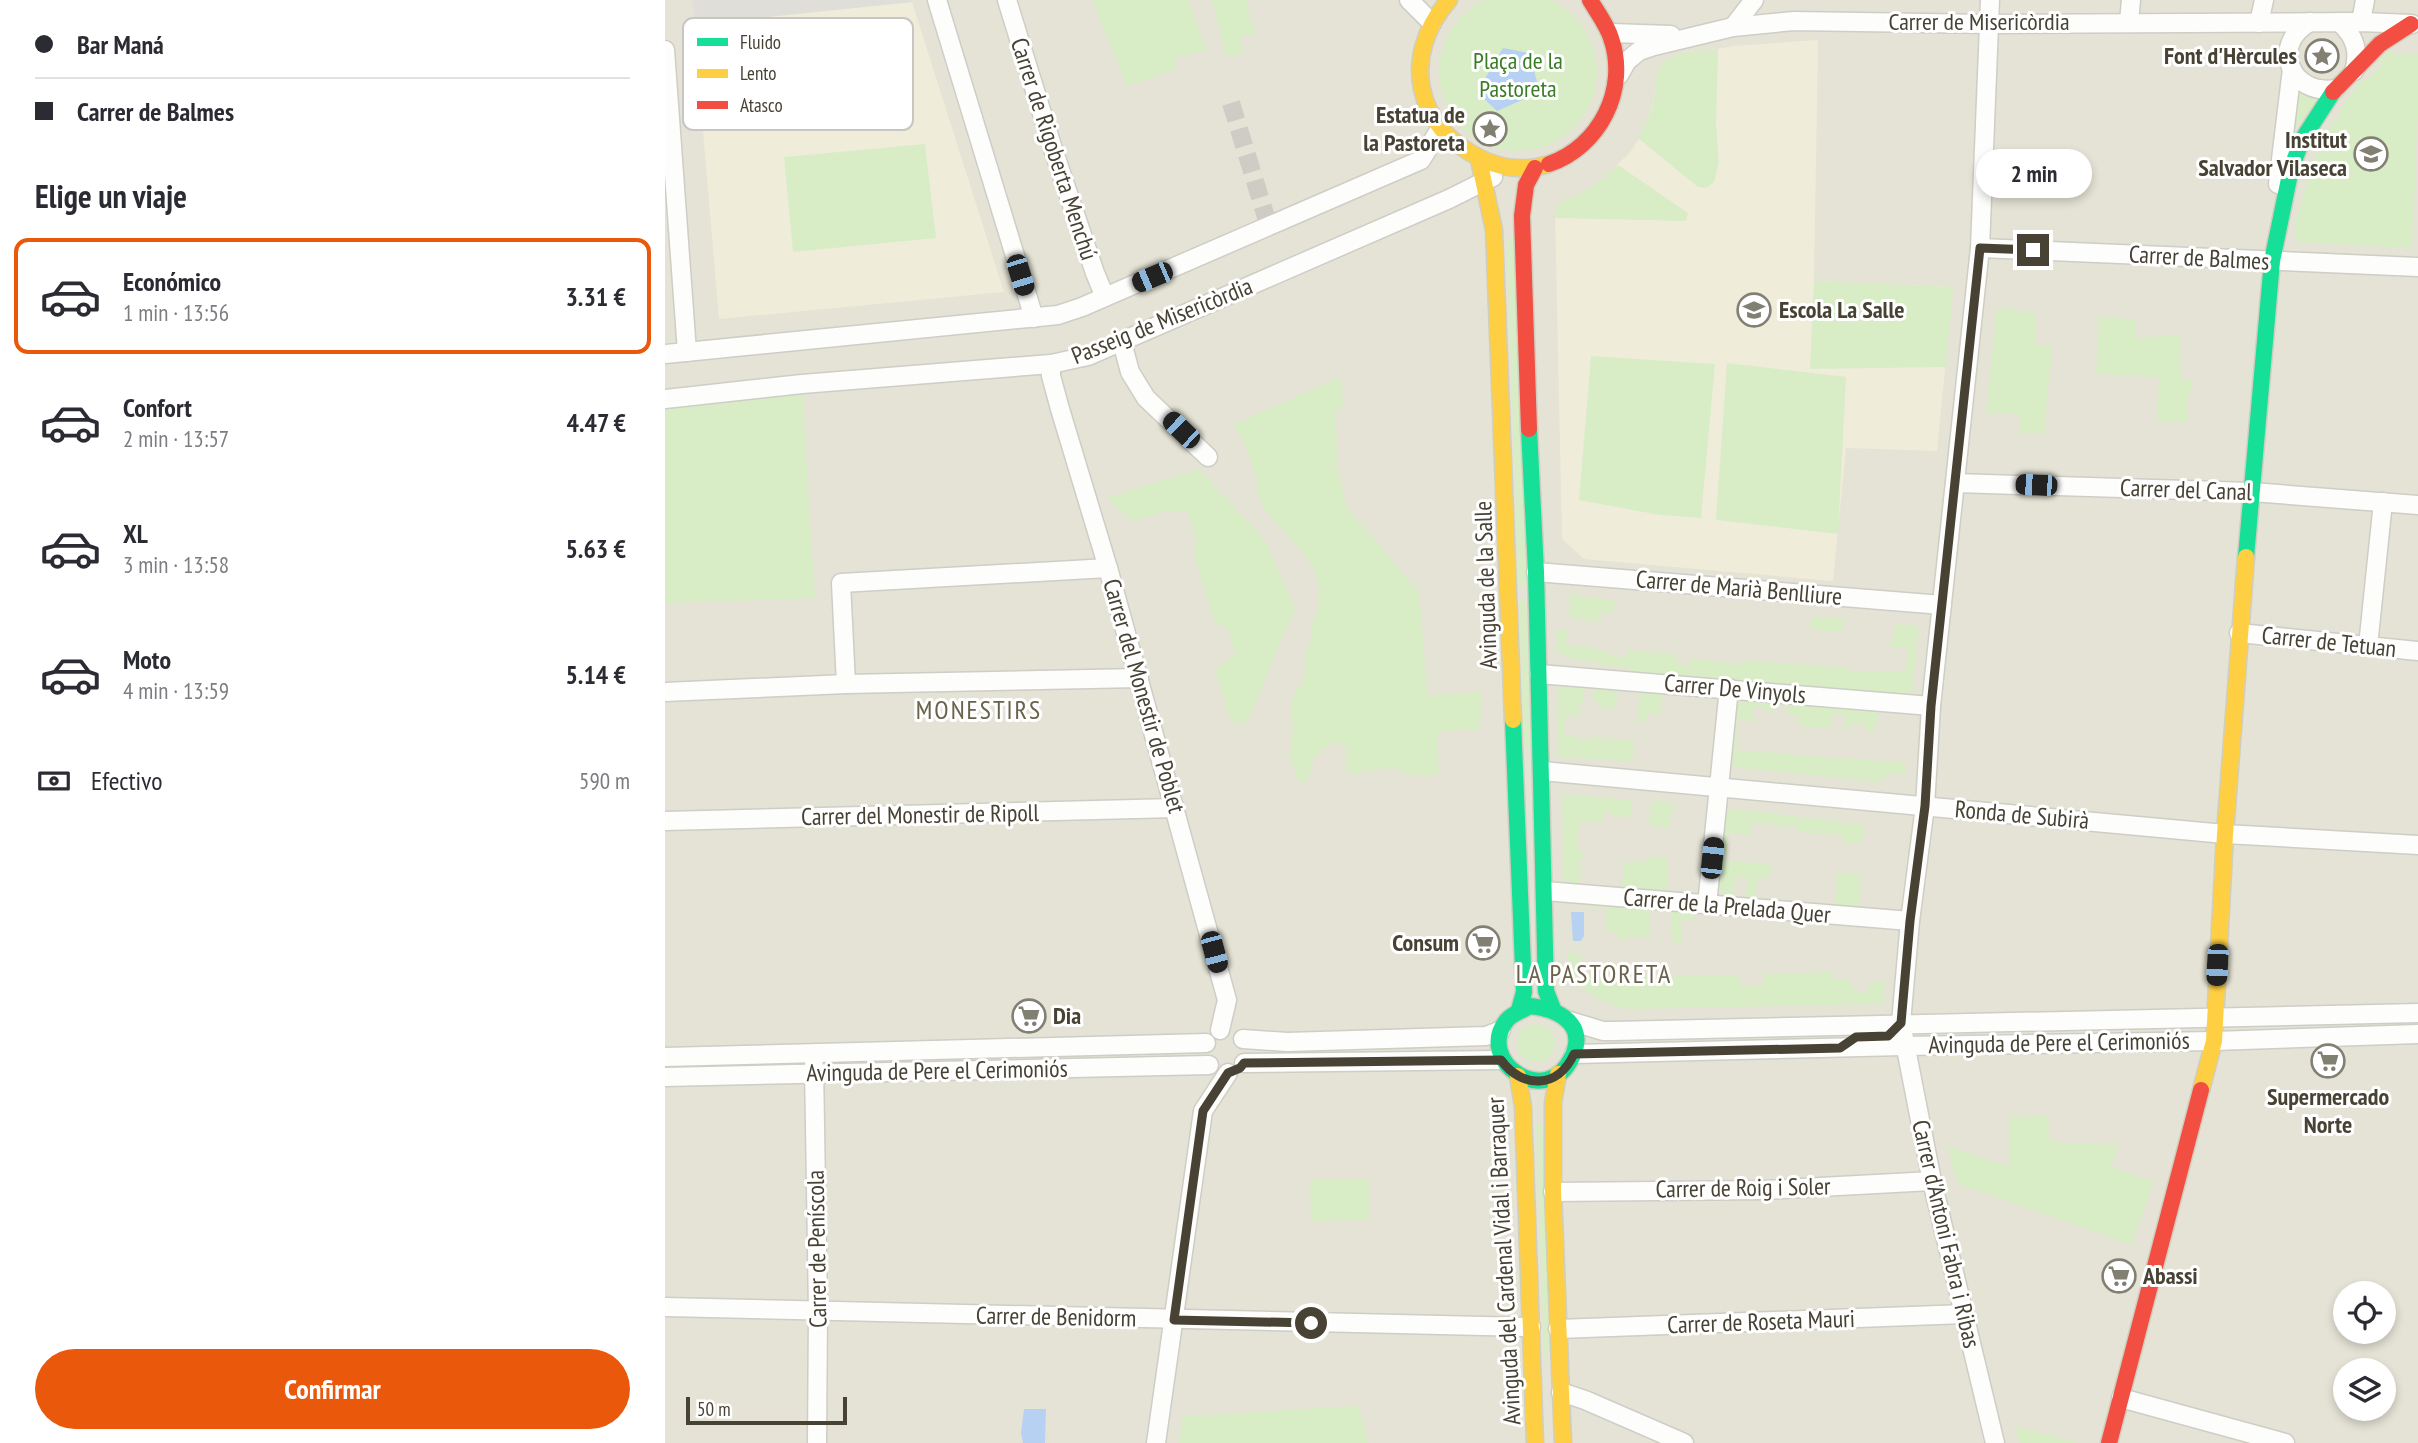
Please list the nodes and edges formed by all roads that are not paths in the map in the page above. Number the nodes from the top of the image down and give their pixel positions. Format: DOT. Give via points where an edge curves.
graph roads {
  1 [pos="937,0"];
  2 [pos="1007,0"];
  3 [pos="1409,0"];
  4 [pos="1590,0"];
  5 [pos="1753,0"];
  6 [pos="1990,0"];
  7 [pos="2131,0"];
  8 [pos="2264,0"];
  9 [pos="2365,0"];
  10 [pos="1443,2"];
  11 [pos="2129,22"];
  12 [pos="2310,22"];
  13 [pos="2339,22"];
  14 [pos="2361,22"];
  15 [pos="1432,23"];
  16 [pos="2259,23"];
  17 [pos="1989,24"];
  18 [pos="2415,24"];
  19 [pos="1734,27"];
  20 [pos="1611,33"];
  21 [pos="1699,36"];
  22 [pos="2290,40"];
  23 [pos="665,50"];
  24 [pos="2292,69"];
  25 [pos="2354,71"];
  26 [pos="1619,75"];
  27 [pos="2335,89"];
  28 [pos="1440,129"];
  29 [pos="1479,160"];
  30 [pos="1511,168"];
  31 [pos="1535,168"];
  32 [pos="1484,181"];
  33 [pos="1980,248"];
  34 [pos="672,253"];
  35 [pos="2272,261"];
  36 [pos="2418,267"];
  37 [pos="1105,297"];
  38 [pos="1034,318"];
  39 [pos="1122,342"];
  40 [pos="687,352"];
  41 [pos="665,354"];
  42 [pos="1051,364"];
  43 [pos="665,399"];
  44 [pos="1208,457"];
  45 [pos="1955,483"];
  46 [pos="2252,492"];
  47 [pos="2383,502"];
  48 [pos="2418,505"];
  49 [pos="1108,568"];
  50 [pos="1536,572"];
  51 [pos="1942,605"];
  52 [pos="2239,633"];
  53 [pos="2368,646"];
  54 [pos="2418,652"];
  55 [pos="1539,674"];
  56 [pos="1139,678"];
  57 [pos="846,684"];
  58 [pos="1729,688"];
  59 [pos="665,692"];
  60 [pos="1931,706"];
  61 [pos="1542,771"];
  62 [pos="1720,788"];
  63 [pos="1925,806"];
  64 [pos="1175,808"];
  65 [pos="665,821"];
  66 [pos="2225,834"];
  67 [pos="2418,845"];
  68 [pos="1545,891"];
  69 [pos="1707,905"];
  70 [pos="1910,921"];
  71 [pos="1553,1009"];
  72 [pos="1520,1010"];
  73 [pos="2418,1013"];
  74 [pos="2214,1017"];
  75 [pos="1570,1021"];
  76 [pos="1901,1023"];
  77 [pos="1220,1030"];
  78 [pos="1501,1030"];
  79 [pos="2418,1034"];
  80 [pos="1243,1039"];
  81 [pos="2214,1041"];
  82 [pos="1206,1043"];
  83 [pos="1903,1046"];
  84 [pos="1840,1048"];
  85 [pos="814,1054"];
  86 [pos="1574,1054"];
  87 [pos="665,1057"];
  88 [pos="1501,1060"];
  89 [pos="1244,1063"];
  90 [pos="1209,1065"];
  91 [pos="1228,1073"];
  92 [pos="814,1074"];
  93 [pos="1558,1074"];
  94 [pos="1518,1076"];
  95 [pos="665,1077"];
  96 [pos="1932,1181"];
  97 [pos="1553,1192"];
  98 [pos="665,1307"];
  99 [pos="818,1311"];
  100 [pos="1965,1314"];
  101 [pos="1174,1320"];
  102 [pos="1531,1328"];
  103 [pos="1558,1329"];
  104 [pos="1561,1392"];
  105 [pos="2121,1398"];
  106 [pos="817,1443"];
  107 [pos="1156,1443"];
  108 [pos="1535,1443"];
  109 [pos="1563,1443"];
  110 [pos="1684,1443"];
  111 [pos="1995,1443"];
  112 [pos="2109,1443"];
  113 [pos="2285,1443"];
  1 -- 38 [label="street"];
  2 -- 37 [label="street, Carrer de Rigoberta Menchú"];
  3 -- 15 [label="street"];
  4 -- 20 [label="street"];
  5 -- 19 [label="street"];
  6 -- 17 [label="street, Carrer d'Antoni Fabra i Ribas"];
  7 -- 11 [label="street"];
  8 -- 16 [label="street"];
  9 -- 14 [label="street"];
  10 -- 15 [label="street"];
  11 -- 16 [label="street, Carrer de Misericòrdia"];
  11 -- 17 [label="street, Carrer de Misericòrdia"];
  12 -- 13 [label="street"];
  12 -- 16 [label="street, Carrer de Misericòrdia"];
  12 -- 22 [label="street"];
  13 -- 14 [label="street"];
  13 -- 25 [label="street" via="2358,51"];
  14 -- 18 [label="street"];
  15 -- 28 [label="street" via="1420,70 1425,101"];
  16 -- 22 [label="street, Carrer de Misericòrdia" via="2281,29"];
  17 -- 19 [label="street, Carrer de Misericòrdia" via="1794,21"];
  17 -- 33 [label="street, Carrer d'Antoni Fabra i Ribas"];
  18 -- 25 [label="street" via="2381,42"];
  19 -- 21 [label="street, Carrer de Misericòrdia"];
  20 -- 21 [label="street, Carrer de Misericòrdia"];
  20 -- 26 [label="street"];
  21 -- 26 [label="street, Carrer de Misericòrdia" via="1639,51"];
  22 -- 24 [label="street"];
  23 -- 34 [label="street"];
  24 -- 27 [label="street" via="2306,85"];
  24 -- 35 [label="street"];
  25 -- 27 [label="street"];
  26 -- 31 [label="street" via="1613,101 1593,136 1560,160"];
  27 -- 35 [label="street" via="2302,140 2291,169"];
  28 -- 29 [label="street" via="1459,149"];
  28 -- 37 [label="street, Passeig de Misericòrdia" via="1421,160"];
  29 -- 30 [label="street"];
  29 -- 32 [label="street, Avinguda de la Salle"];
  30 -- 31 [label="street"];
  30 -- 32 [label="street, Passeig de Misericòrdia"];
  31 -- 50 [label="street, Avinguda de la Salle" via="1526,185 1522,216"];
  32 -- 39 [label="street, Passeig de Misericòrdia"];
  32 -- 72 [label="street, Avinguda de la Salle" via="1494,230 1503,428 1524,992"];
  33 -- 35 [label="street, Carrer de Balmes"];
  33 -- 45 [label="street, Carrer d'Antoni Fabra i Ribas"];
  34 -- 40 [label="street"];
  35 -- 36 [label="street, Carrer de Balmes"];
  35 -- 46 [label="street"];
  37 -- 38 [label="street, Passeig de Misericòrdia" via="1058,315"];
  38 -- 40 [label="street, Passeig de Misericòrdia"];
  39 -- 42 [label="street, Passeig de Misericòrdia"];
  39 -- 44 [label="street" via="1130,372 1146,398"];
  40 -- 41 [label="street, Passeig de Misericòrdia"];
  42 -- 43 [label="street, Passeig de Misericòrdia"];
  42 -- 49 [label="street, Carrer del Monestir de Poblet"];
  45 -- 46 [label="street, Carrer del Canal"];
  45 -- 51 [label="street, Carrer d'Antoni Fabra i Ribas"];
  46 -- 47 [label="street, Carrer del Canal"];
  46 -- 52 [label="street"];
  47 -- 48 [label="street, Carrer del Canal"];
  47 -- 53 [label="street"];
  49 -- 56 [label="street, Carrer del Monestir de Poblet"];
  49 -- 57 [label="street" via="841,583"];
  50 -- 51 [label="street, Carrer de Marià Benlliure"];
  50 -- 55 [label="street, Avinguda de la Salle"];
  51 -- 60 [label="street, Carrer d'Antoni Fabra i Ribas"];
  52 -- 53 [label="street, Carrer de Tetuan"];
  52 -- 66 [label="street"];
  53 -- 54 [label="street, Carrer de Tetuan"];
  55 -- 58 [label="street, Carrer De Vinyols"];
  55 -- 61 [label="street, Avinguda de la Salle"];
  56 -- 57 [label="street"];
  56 -- 64 [label="street, Carrer del Monestir de Poblet"];
  57 -- 59 [label="street"];
  58 -- 60 [label="street, Carrer De Vinyols"];
  58 -- 62 [label="street"];
  60 -- 63 [label="street, Carrer d'Antoni Fabra i Ribas"];
  61 -- 62 [label="street, Ronda de Subirà"];
  61 -- 68 [label="street, Avinguda de la Salle"];
  62 -- 63 [label="street, Ronda de Subirà"];
  62 -- 69 [label="street"];
  63 -- 66 [label="street, Ronda de Subirà"];
  63 -- 70 [label="street, Carrer d'Antoni Fabra i Ribas"];
  64 -- 65 [label="street, Carrer del Monestir de Ripoll"];
  64 -- 77 [label="street, Carrer del Monestir de Poblet" via="1227,1000"];
  66 -- 67 [label="street, Ronda de Subirà"];
  66 -- 74 [label="street"];
  68 -- 69 [label="street, Carrer de la Prelada Quer"];
  68 -- 71 [label="street, Avinguda de la Salle" via="1546,990"];
  69 -- 70 [label="street, Carrer de la Prelada Quer"];
  70 -- 76 [label="street, Carrer d'Antoni Fabra i Ribas"];
  71 -- 72 [label="street" via="1531,1006"];
  71 -- 75 [label="street"];
  72 -- 78 [label="street"];
  73 -- 74 [label="street, Avinguda de Pere el Cerimoniós"];
  74 -- 76 [label="street, Avinguda de Pere el Cerimoniós"];
  74 -- 81 [label="street"];
  75 -- 76 [label="street, Avinguda de Pere el Cerimoniós" via="1603,1031"];
  75 -- 86 [label="street" via="1576,1035"];
  76 -- 83 [label="street, Carrer d'Antoni Fabra i Ribas"];
  76 -- 84 [label="street" via="1888,1036 1856,1037"];
  77 -- 80 [label="street" via="1233,1031"];
  77 -- 82 [label="street"];
  78 -- 80 [label="street" via="1486,1036 1287,1042"];
  78 -- 88 [label="street"];
  79 -- 81 [label="street, Avinguda de Pere el Cerimoniós"];
  80 -- 89 [label="street"];
  81 -- 83 [label="street, Avinguda de Pere el Cerimoniós"];
  81 -- 105 [label="street"];
  82 -- 85 [label="street, Avinguda de Pere el Cerimoniós"];
  82 -- 90 [label="street"];
  83 -- 84 [label="street, Avinguda de Pere el Cerimoniós"];
  83 -- 96 [label="street, Carrer d'Antoni Fabra i Ribas"];
  84 -- 86 [label="street, Avinguda de Pere el Cerimoniós"];
  85 -- 87 [label="street, Avinguda de Pere el Cerimoniós"];
  85 -- 92 [label="street, Carrer de Peníscola"];
  86 -- 93 [label="street"];
  88 -- 89 [label="street"];
  88 -- 94 [label="street"];
  89 -- 91 [label="street"];
  90 -- 91 [label="street"];
  90 -- 92 [label="street, Avinguda de Pere el Cerimoniós"];
  91 -- 101 [label="street" via="1203,1111"];
  92 -- 95 [label="street, Avinguda de Pere el Cerimoniós"];
  92 -- 99 [label="street, Carrer de Peníscola"];
  93 -- 94 [label="street" via="1538,1081"];
  93 -- 97 [label="street, Avinguda del Cardenal Vidal i Barraquer" via="1553,1103"];
  94 -- 102 [label="street, Avinguda del Cardenal Vidal i Barraquer"];
  96 -- 97 [label="street, Carrer de Roig i Soler" via="1765,1190"];
  96 -- 100 [label="street, Carrer d'Antoni Fabra i Ribas"];
  97 -- 103 [label="street, Avinguda del Cardenal Vidal i Barraquer"];
  98 -- 99 [label="street, Carrer de Benidorm"];
  99 -- 101 [label="street, Carrer de Benidorm"];
  99 -- 106 [label="street, Carrer de Peníscola"];
  100 -- 103 [label="street, Carrer de Roseta Mauri"];
  100 -- 111 [label="street, Carrer d'Antoni Fabra i Ribas"];
  101 -- 102 [label="street, Carrer de Benidorm"];
  101 -- 107 [label="street"];
  102 -- 108 [label="street, Avinguda del Cardenal Vidal i Barraquer"];
  103 -- 104 [label="street, Avinguda del Cardenal Vidal i Barraquer"];
  104 -- 109 [label="street, Avinguda del Cardenal Vidal i Barraquer"];
  104 -- 110 [label="street"];
  105 -- 112 [label="street"];
  105 -- 113 [label="street"];
}
